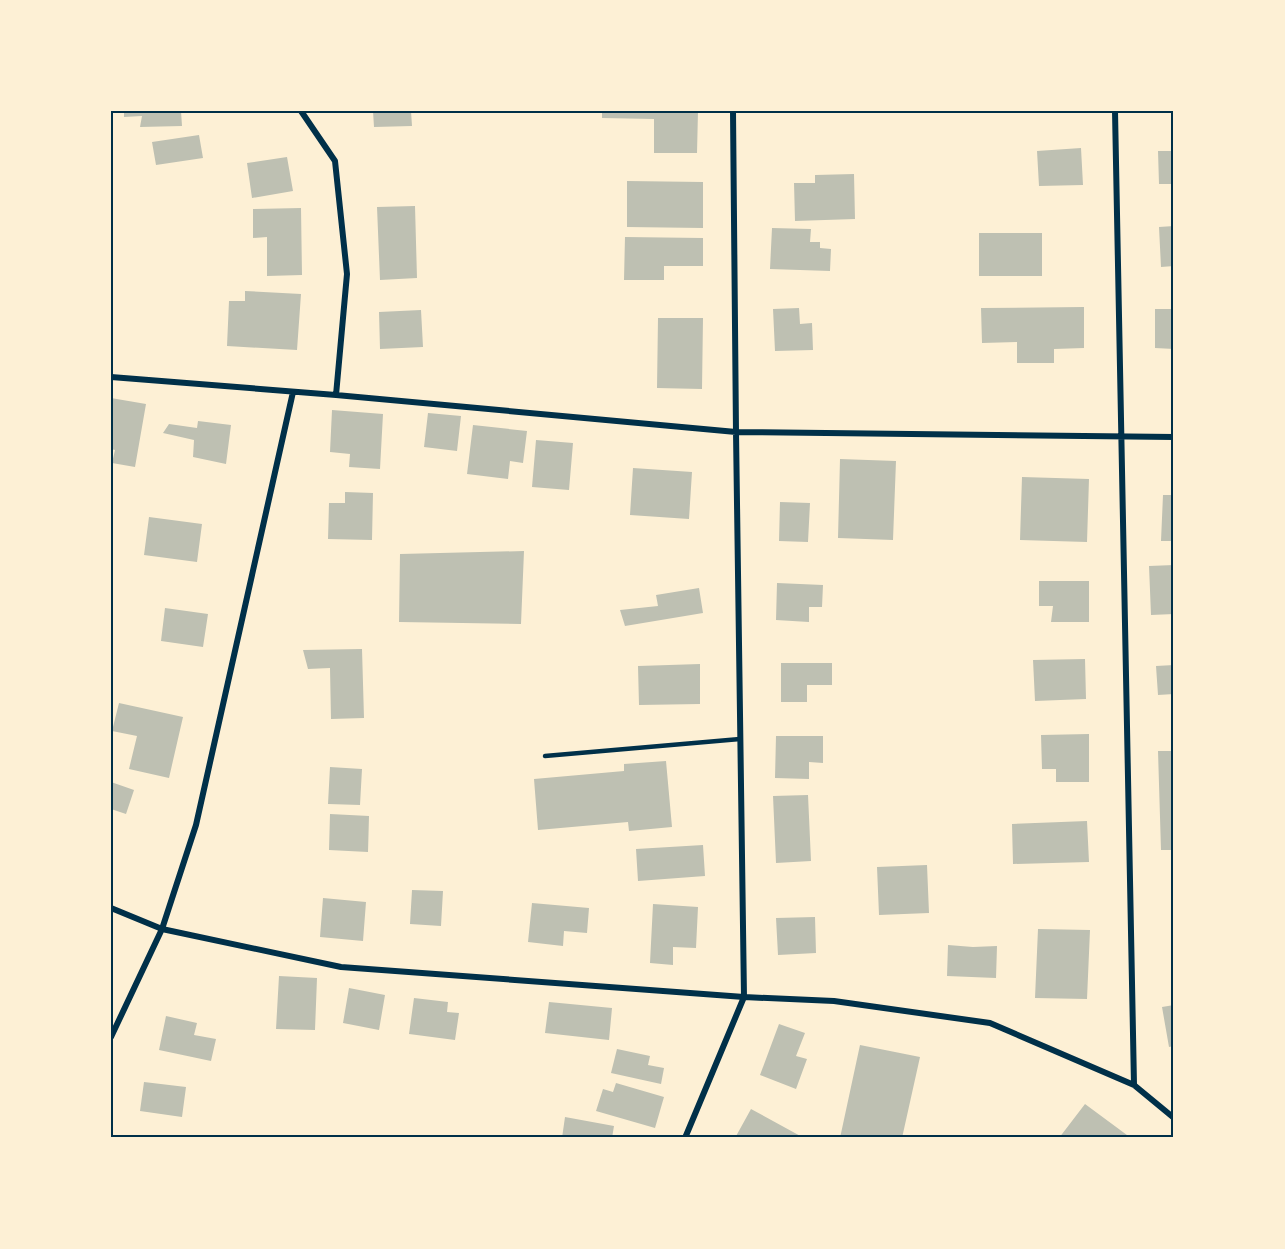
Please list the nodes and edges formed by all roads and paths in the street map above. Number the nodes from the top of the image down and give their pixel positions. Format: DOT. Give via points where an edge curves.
graph roads {
  1 [pos="301,111"];
  2 [pos="733,111"];
  3 [pos="1115,111"];
  4 [pos="111,377"];
  5 [pos="293,392"];
  6 [pos="336,395"];
  7 [pos="736,432"];
  8 [pos="1122,436"];
  9 [pos="1174,437"];
  10 [pos="740,739"];
  11 [pos="545,756"];
  12 [pos="111,908"];
  13 [pos="162,929"];
  14 [pos="744,997"];
  15 [pos="111,1037"];
  16 [pos="1134,1085"];
  17 [pos="1174,1118"];
  18 [pos="685,1138"];
  1 -- 6 [label="street" via="335,161 347,274"];
  2 -- 7 [label="street"];
  3 -- 8 [label="street"];
  4 -- 5 [label="street"];
  5 -- 6 [label="street"];
  5 -- 13 [label="street" via="196,825"];
  6 -- 7 [label="street"];
  7 -- 8 [label="street"];
  7 -- 10 [label="street"];
  8 -- 9 [label="street"];
  8 -- 16 [label="street"];
  10 -- 11 [label="lane"];
  10 -- 14 [label="street"];
  12 -- 13 [label="street"];
  13 -- 14 [label="street" via="341,967"];
  13 -- 15 [label="street"];
  14 -- 16 [label="street" via="834,1001 990,1023"];
  14 -- 18 [label="street"];
  16 -- 17 [label="street"];
}
